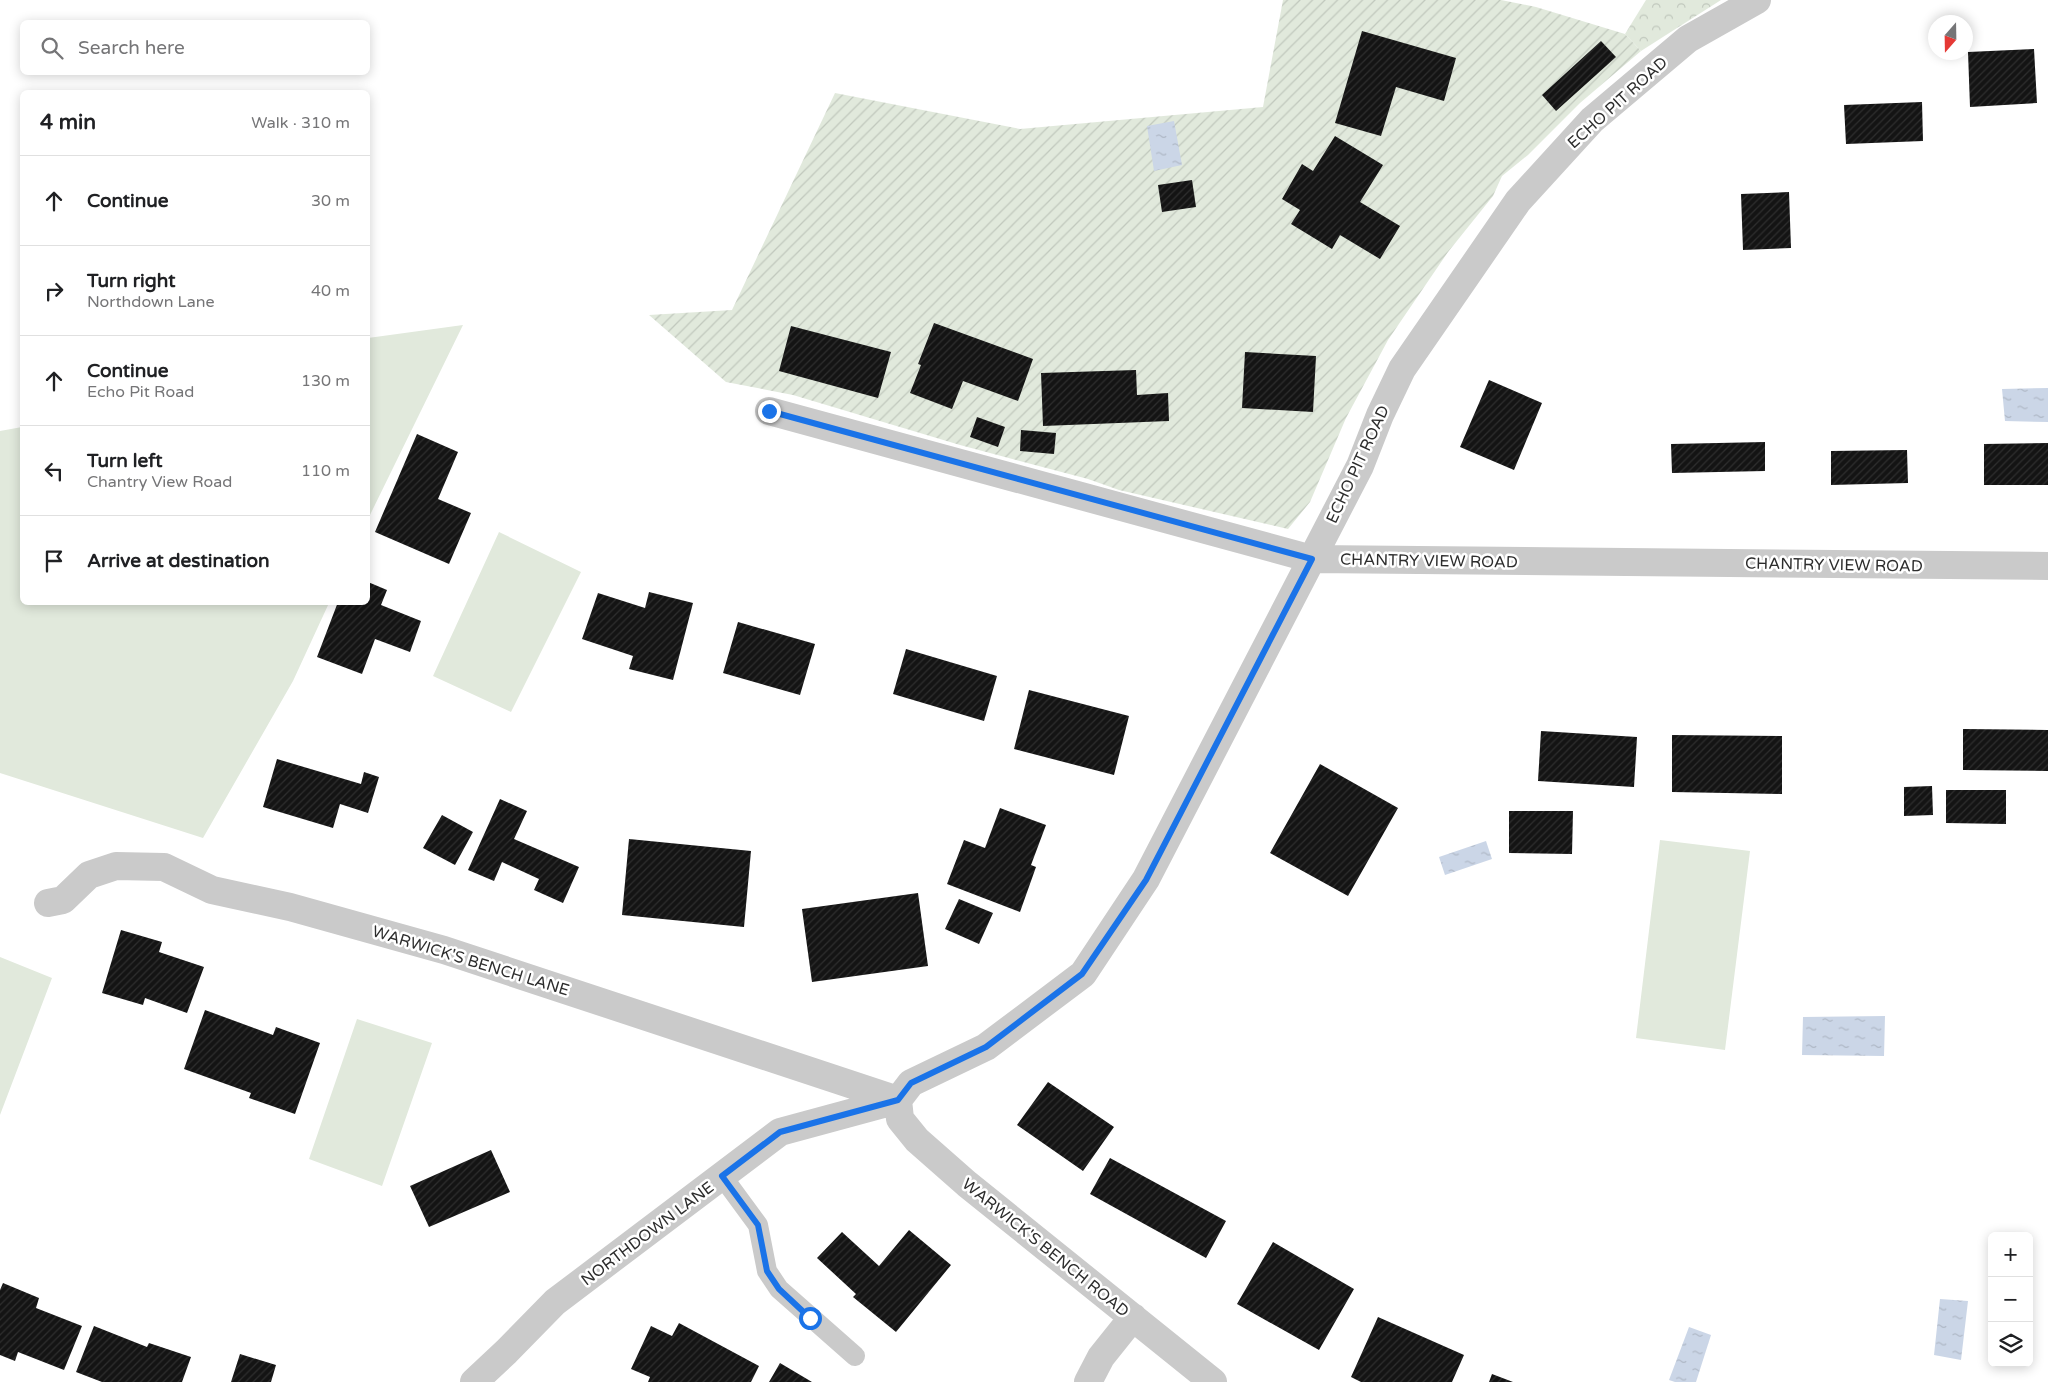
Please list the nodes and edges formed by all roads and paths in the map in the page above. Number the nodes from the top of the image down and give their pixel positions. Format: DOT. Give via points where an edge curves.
graph roads {
  1 [pos="1757,0"];
  2 [pos="769,411"];
  3 [pos="1312,559"];
  4 [pos="2048,566"];
  5 [pos="48,903"];
  6 [pos="898,1100"];
  7 [pos="722,1176"];
  8 [pos="1133,1317"];
  9 [pos="855,1356"];
  10 [pos="474,1382"];
  11 [pos="1088,1382"];
  12 [pos="1213,1382"];
  1 -- 3 [label="street, ECHO PIT ROAD" via="1688,39 1592,120 1518,201 1402,369 1360,466"];
  2 -- 3 [label="street, CHANTRY VIEW ROAD"];
  3 -- 4 [label="street, CHANTRY VIEW ROAD"];
  3 -- 6 [label="street, ECHO PIT ROAD" via="1146,880 1082,974 986,1047 911,1083"];
  5 -- 6 [label="street, WARWICK'S BENCH LANE" via="63,900 89,874 116,866 164,867 212,890 290,907 435,947"];
  6 -- 7 [label="street, NORTHDOWN LANE" via="780,1132"];
  6 -- 8 [label="street, WARWICK'S BENCH ROAD" via="900,1119 917,1140"];
  7 -- 9 [label="lane" via="758,1225 767,1271 779,1289"];
  7 -- 10 [label="street, NORTHDOWN LANE" via="555,1302"];
  8 -- 11 [label="street" via="1101,1357"];
  8 -- 12 [label="street, WARWICK'S BENCH ROAD"];
}
